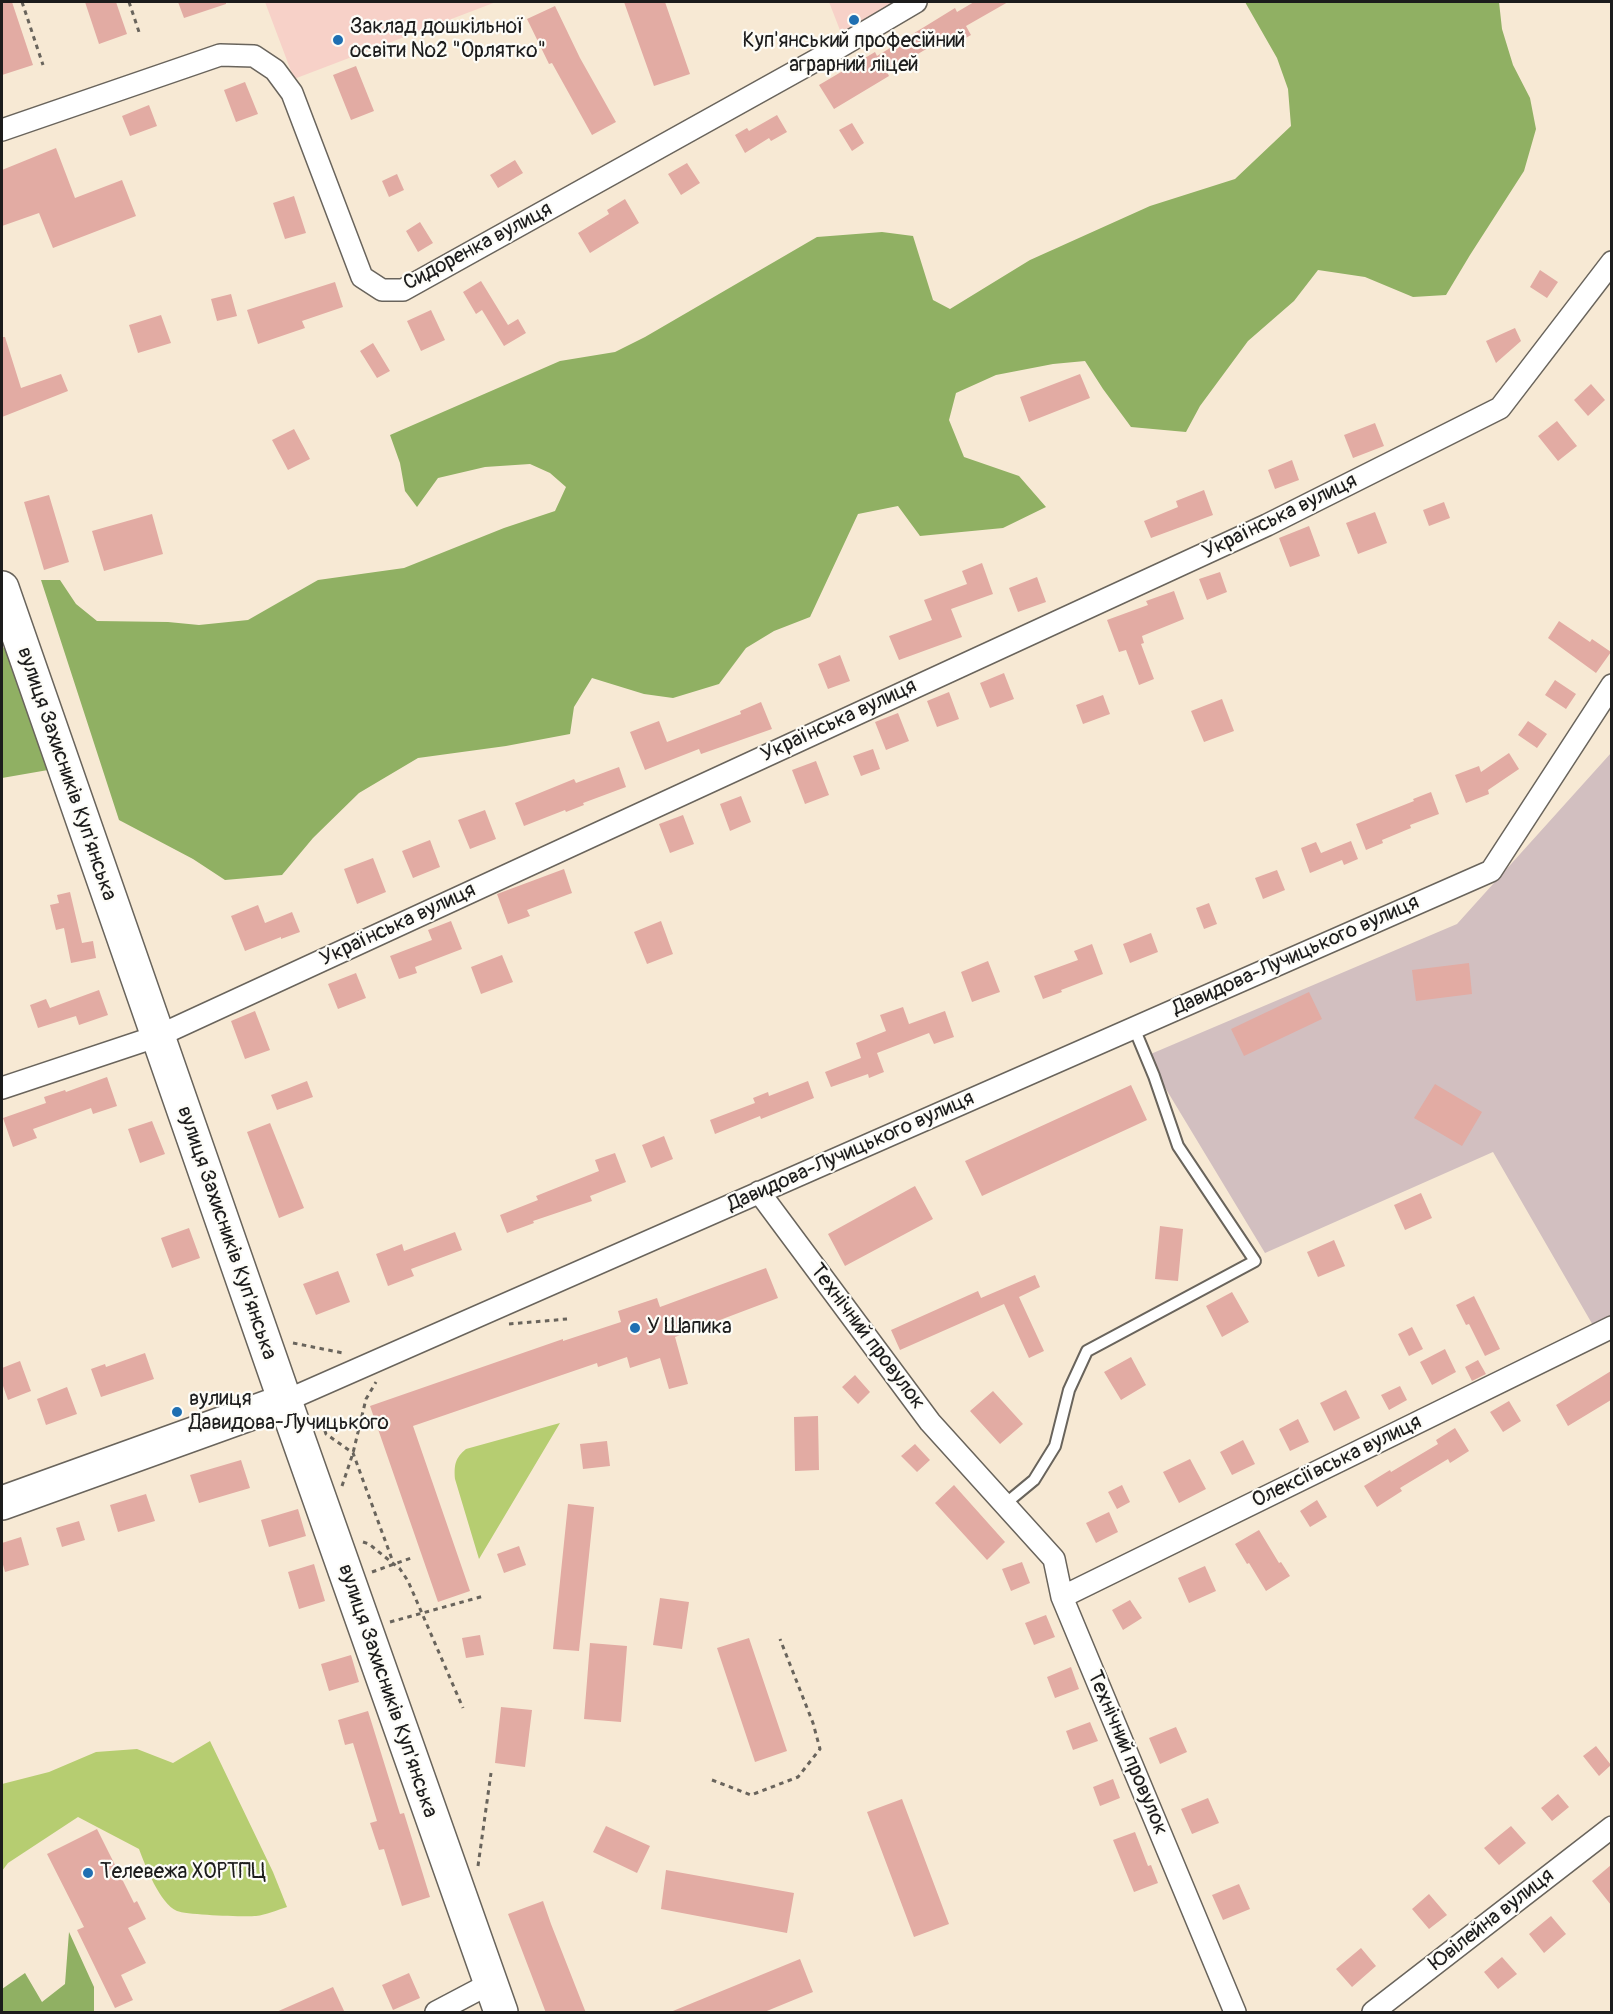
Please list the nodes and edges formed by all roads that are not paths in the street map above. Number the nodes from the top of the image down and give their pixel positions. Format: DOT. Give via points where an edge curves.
graph roads {
  1 [pos="916,2"];
  2 [pos="2,130"];
  3 [pos="1611,262"];
  4 [pos="2,588"];
  5 [pos="1611,685"];
  6 [pos="1134,1028"];
  7 [pos="158,1035"];
  8 [pos="2,1088"];
  9 [pos="759,1192"];
  10 [pos="1611,1328"];
  11 [pos="296,1396"];
  12 [pos="2,1503"];
  13 [pos="1005,1504"];
  14 [pos="1062,1597"];
  15 [pos="1611,1827"];
  16 [pos="496,1998"];
  17 [pos="436,2013"];
  18 [pos="1235,2013"];
  19 [pos="1373,2013"];
  1 -- 2 [label="street, Сидоренка вулиця" via="404,290 382,290 362,276 292,93 275,70 254,56 220,55"];
  3 -- 7 [label="street, Українська вулиця" via="1500,408 1256,530"];
  4 -- 7 [label="main road, вулиця Захисників Куп'янська"];
  5 -- 6 [label="street, Давидова-Лучицького вулиця" via="1491,871"];
  6 -- 9 [label="street, Давидова-Лучицького вулиця"];
  6 -- 13 [label="lane" via="1178,1146 1255,1261 1088,1351 1069,1390 1055,1446 1034,1480"];
  7 -- 8 [label="street, Українська вулиця"];
  7 -- 11 [label="main road, вулиця Захисників Куп'янська"];
  9 -- 11 [label="street, Давидова-Лучицького вулиця"];
  9 -- 13 [label="street, Технічний провулок" via="930,1422"];
  10 -- 14 [label="street, Олексіївська вулиця"];
  11 -- 12 [label="main road, Давидова-Лучицького вулиця"];
  11 -- 16 [label="main road, вулиця Захисників Куп'янська"];
  13 -- 14 [label="street, Технічний провулок" via="1054,1559"];
  14 -- 18 [label="street, Технічний провулок"];
  15 -- 19 [label="street, Ювілейна вулиця"];
  16 -- 17 [label="street"];
}
